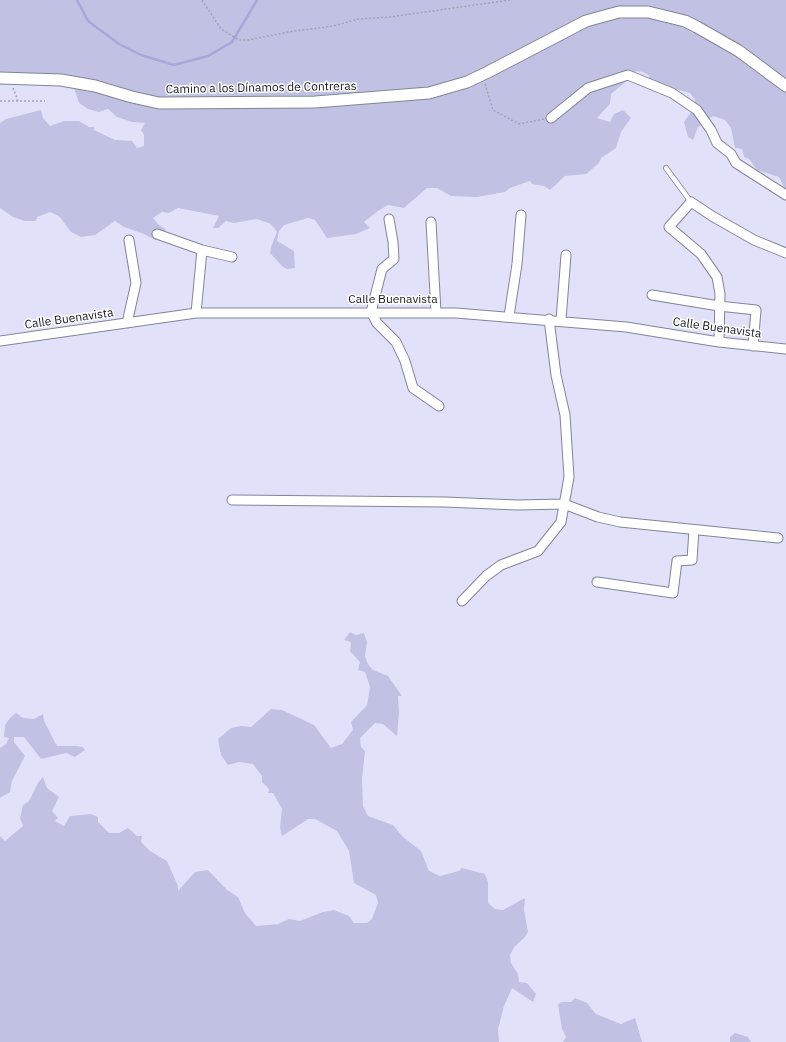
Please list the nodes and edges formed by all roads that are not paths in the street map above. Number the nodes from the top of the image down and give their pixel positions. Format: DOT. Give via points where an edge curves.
graph roads {
  1 [pos="5,78"];
  2 [pos="786,86"];
  3 [pos="551,118"];
  4 [pos="666,168"];
  5 [pos="786,195"];
  6 [pos="691,202"];
  7 [pos="521,215"];
  8 [pos="389,219"];
  9 [pos="431,222"];
  10 [pos="157,234"];
  11 [pos="129,240"];
  12 [pos="202,250"];
  13 [pos="786,253"];
  14 [pos="566,255"];
  15 [pos="232,257"];
  16 [pos="652,295"];
  17 [pos="719,306"];
  18 [pos="370,312"];
  19 [pos="436,312"];
  20 [pos="196,313"];
  21 [pos="509,316"];
  22 [pos="549,319"];
  23 [pos="561,320"];
  24 [pos="127,323"];
  25 [pos="0,342"];
  26 [pos="719,342"];
  27 [pos="753,346"];
  28 [pos="786,349"];
  29 [pos="439,406"];
  30 [pos="232,500"];
  31 [pos="564,504"];
  32 [pos="694,530"];
  33 [pos="778,538"];
  34 [pos="597,582"];
  35 [pos="462,600"];
  1 -- 2 [label="street, Camino a los Dínamos de Contreras" via="61,80 170,104 315,102 428,93 482,75 586,21 619,12 648,12 685,21 697,27 738,51"];
  3 -- 5 [label="street" via="588,88 628,75 672,93 697,110 717,143 731,154 736,163"];
  4 -- 6 [label="lane"];
  6 -- 13 [label="street" via="754,240"];
  6 -- 17 [label="street" via="669,227 701,254 717,277"];
  7 -- 21 [label="street"];
  8 -- 18 [label="street" via="394,259 382,269"];
  9 -- 19 [label="street"];
  10 -- 12 [label="street"];
  11 -- 24 [label="street" via="136,283"];
  12 -- 15 [label="street"];
  12 -- 20 [label="street"];
  14 -- 23 [label="street"];
  16 -- 17 [label="street"];
  17 -- 26 [label="street"];
  17 -- 27 [label="street" via="756,310"];
  18 -- 19 [label="street, Calle Buenavista"];
  18 -- 20 [label="street, Calle Buenavista"];
  18 -- 29 [label="street" via="376,322 396,342 405,361 412,388"];
  19 -- 21 [label="street, Calle Buenavista"];
  20 -- 24 [label="street, Calle Buenavista"];
  21 -- 22 [label="street, Calle Buenavista"];
  22 -- 23 [label="street, Calle Buenavista"];
  22 -- 31 [label="street" via="556,375 565,415 569,476"];
  23 -- 26 [label="street, Calle Buenavista" via="626,327"];
  24 -- 25 [label="street, Calle Buenavista"];
  26 -- 27 [label="street, Calle Buenavista"];
  27 -- 28 [label="street, Calle Buenavista"];
  30 -- 31 [label="street"];
  31 -- 32 [label="street" via="620,522"];
  31 -- 35 [label="street" via="561,522 538,551 501,565"];
  32 -- 33 [label="street"];
  32 -- 34 [label="street" via="692,560 677,561 673,593"];
}
